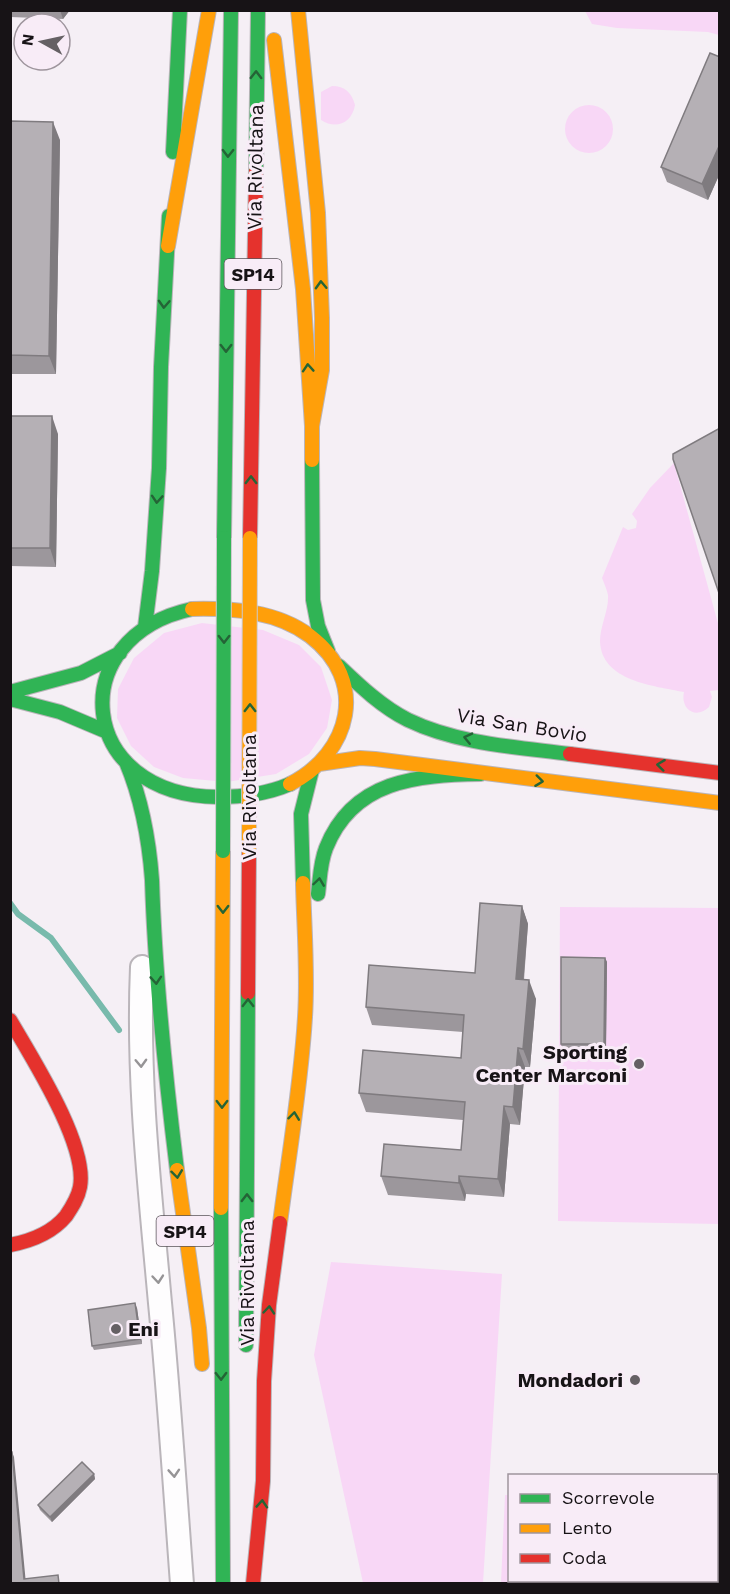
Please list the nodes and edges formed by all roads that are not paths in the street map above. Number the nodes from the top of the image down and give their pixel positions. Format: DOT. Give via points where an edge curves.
graph roads {
  1 [pos="180,10"];
  2 [pos="209,10"];
  3 [pos="231,10"];
  4 [pos="258,10"];
  5 [pos="298,10"];
  6 [pos="273,23"];
  7 [pos="168,246"];
  8 [pos="312,426"];
  9 [pos="145,627"];
  10 [pos="328,651"];
  11 [pos="120,653"];
  12 [pos="339,666"];
  13 [pos="10,692"];
  14 [pos="10,699"];
  15 [pos="105,731"];
  16 [pos="126,762"];
  17 [pos="316,767"];
  18 [pos="720,773"];
  19 [pos="481,774"];
  20 [pos="720,803"];
  21 [pos="152,879"];
  22 [pos="306,982"];
  23 [pos="10,1020"];
  24 [pos="10,1245"];
  25 [pos="246,1356"];
  26 [pos="202,1383"];
  27 [pos="248,1500"];
  28 [pos="210,1563"];
  29 [pos="182,1584"];
  30 [pos="213,1584"];
  31 [pos="223,1584"];
  32 [pos="251,1584"];
  1 -- 7 [label="main road"];
  2 -- 7 [label="main road"];
  3 -- 31 [label="main road, Via Rivoltana / SP14, one-way, bridge" via="224,538"];
  25 -- 4 [label="main road, Via Rivoltana / SP14, one-way, bridge" via="250,538"];
  8 -- 5 [label="main road, one-way" via="322,369 318,213"];
  8 -- 6 [label="main road, SP14, one-way" via="303,289"];
  7 -- 9 [label="main road, one-way" via="159,468"];
  8 -- 10 [label="main road" via="313,600"];
  9 -- 10 [label="main road" via="183,611 237,610 291,625"];
  9 -- 11 [label="main road"];
  10 -- 12 [label="main road"];
  11 -- 13 [label="main road" via="81,673"];
  11 -- 15 [label="main road" via="103,687"];
  12 -- 17 [label="main road" via="346,689 346,717 336,742"];
  18 -- 12 [label="main road, Via San Bovio, one-way" via="509,746 439,731 409,720 377,701"];
  14 -- 15 [label="main road" via="70,715"];
  15 -- 16 [label="main road"];
  16 -- 17 [label="main road" via="163,787 216,797 281,788"];
  16 -- 21 [label="main road" via="146,819"];
  17 -- 19 [label="main road" via="366,758"];
  17 -- 22 [label="main road" via="302,814"];
  19 -- 20 [label="main road, one-way"];
  22 -- 19 [label="main road, one-way" via="322,859 330,838 350,809 369,794 411,777"];
  21 -- 26 [label="main road, SP14, one-way" via="157,994 201,1345"];
  21 -- 29 [label="street, one-way" via="143,946 141,1064"];
  32 -- 22 [label="main road, one-way" via="263,1480 269,1305 299,1082"];
  23 -- 24 [label="main road" via="68,1126 80,1161 80,1174 75,1200 60,1222 41,1236"];
  27 -- 32 [label="main road"];
  28 -- 30 [label="main road"];
}
